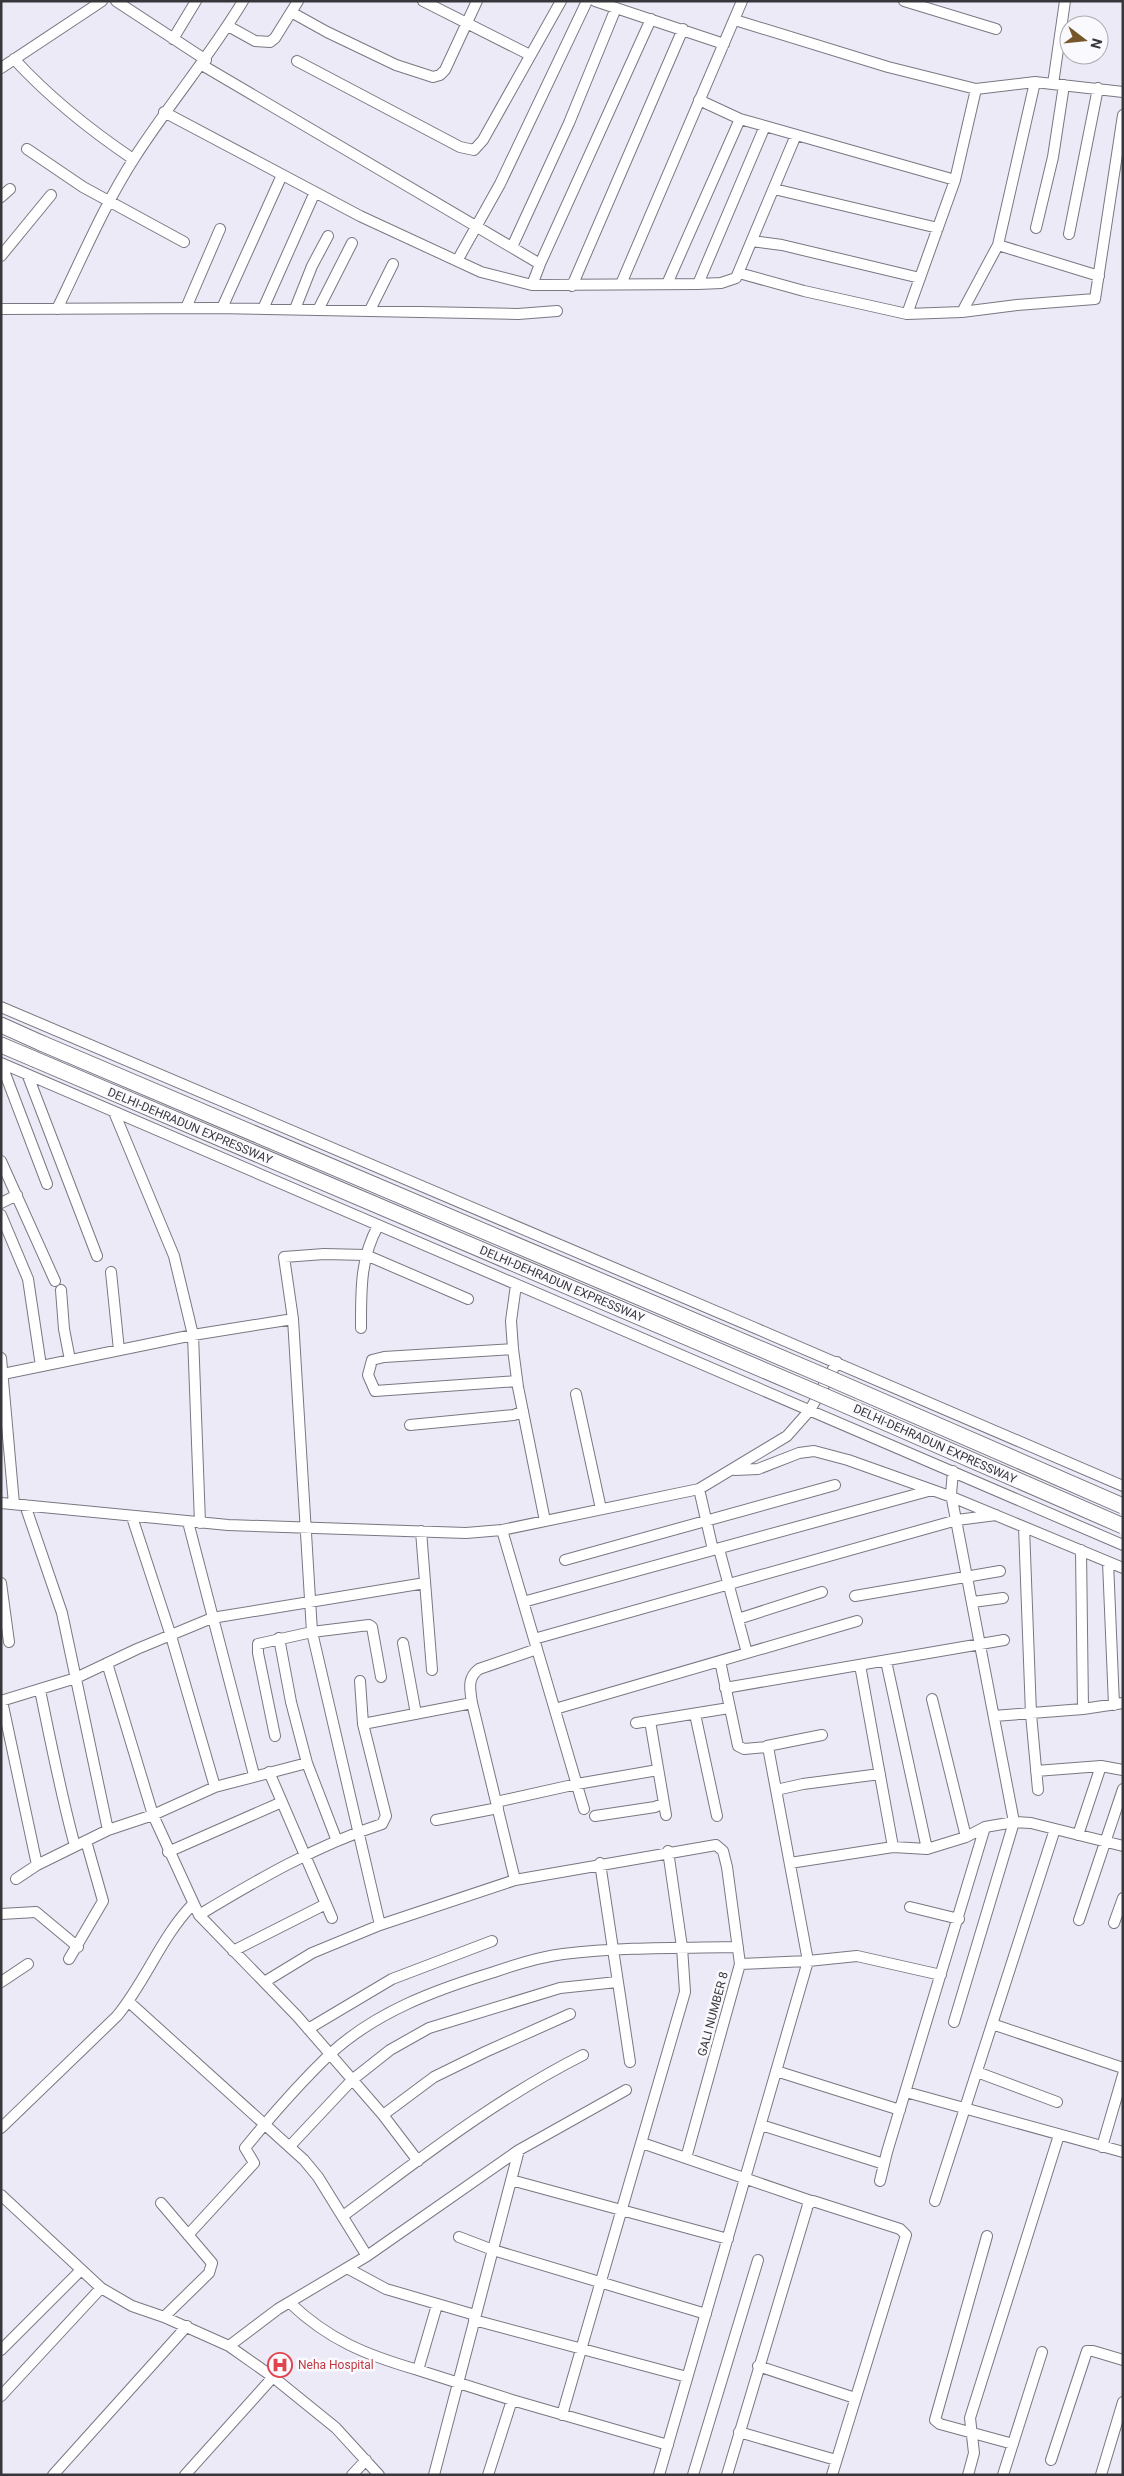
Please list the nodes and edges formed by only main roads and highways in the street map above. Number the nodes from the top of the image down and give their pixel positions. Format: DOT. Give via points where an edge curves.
graph roads {
  1 [pos="1,1026"];
  2 [pos="1,1045"];
  3 [pos="1123,1506"];
  4 [pos="1123,1526"];
  1 -- 3 [label="highway, DELHI-DEHRADUN EXPRESSWAY, bridge"];
  2 -- 4 [label="highway, DELHI-DEHRADUN EXPRESSWAY, bridge"];
}
